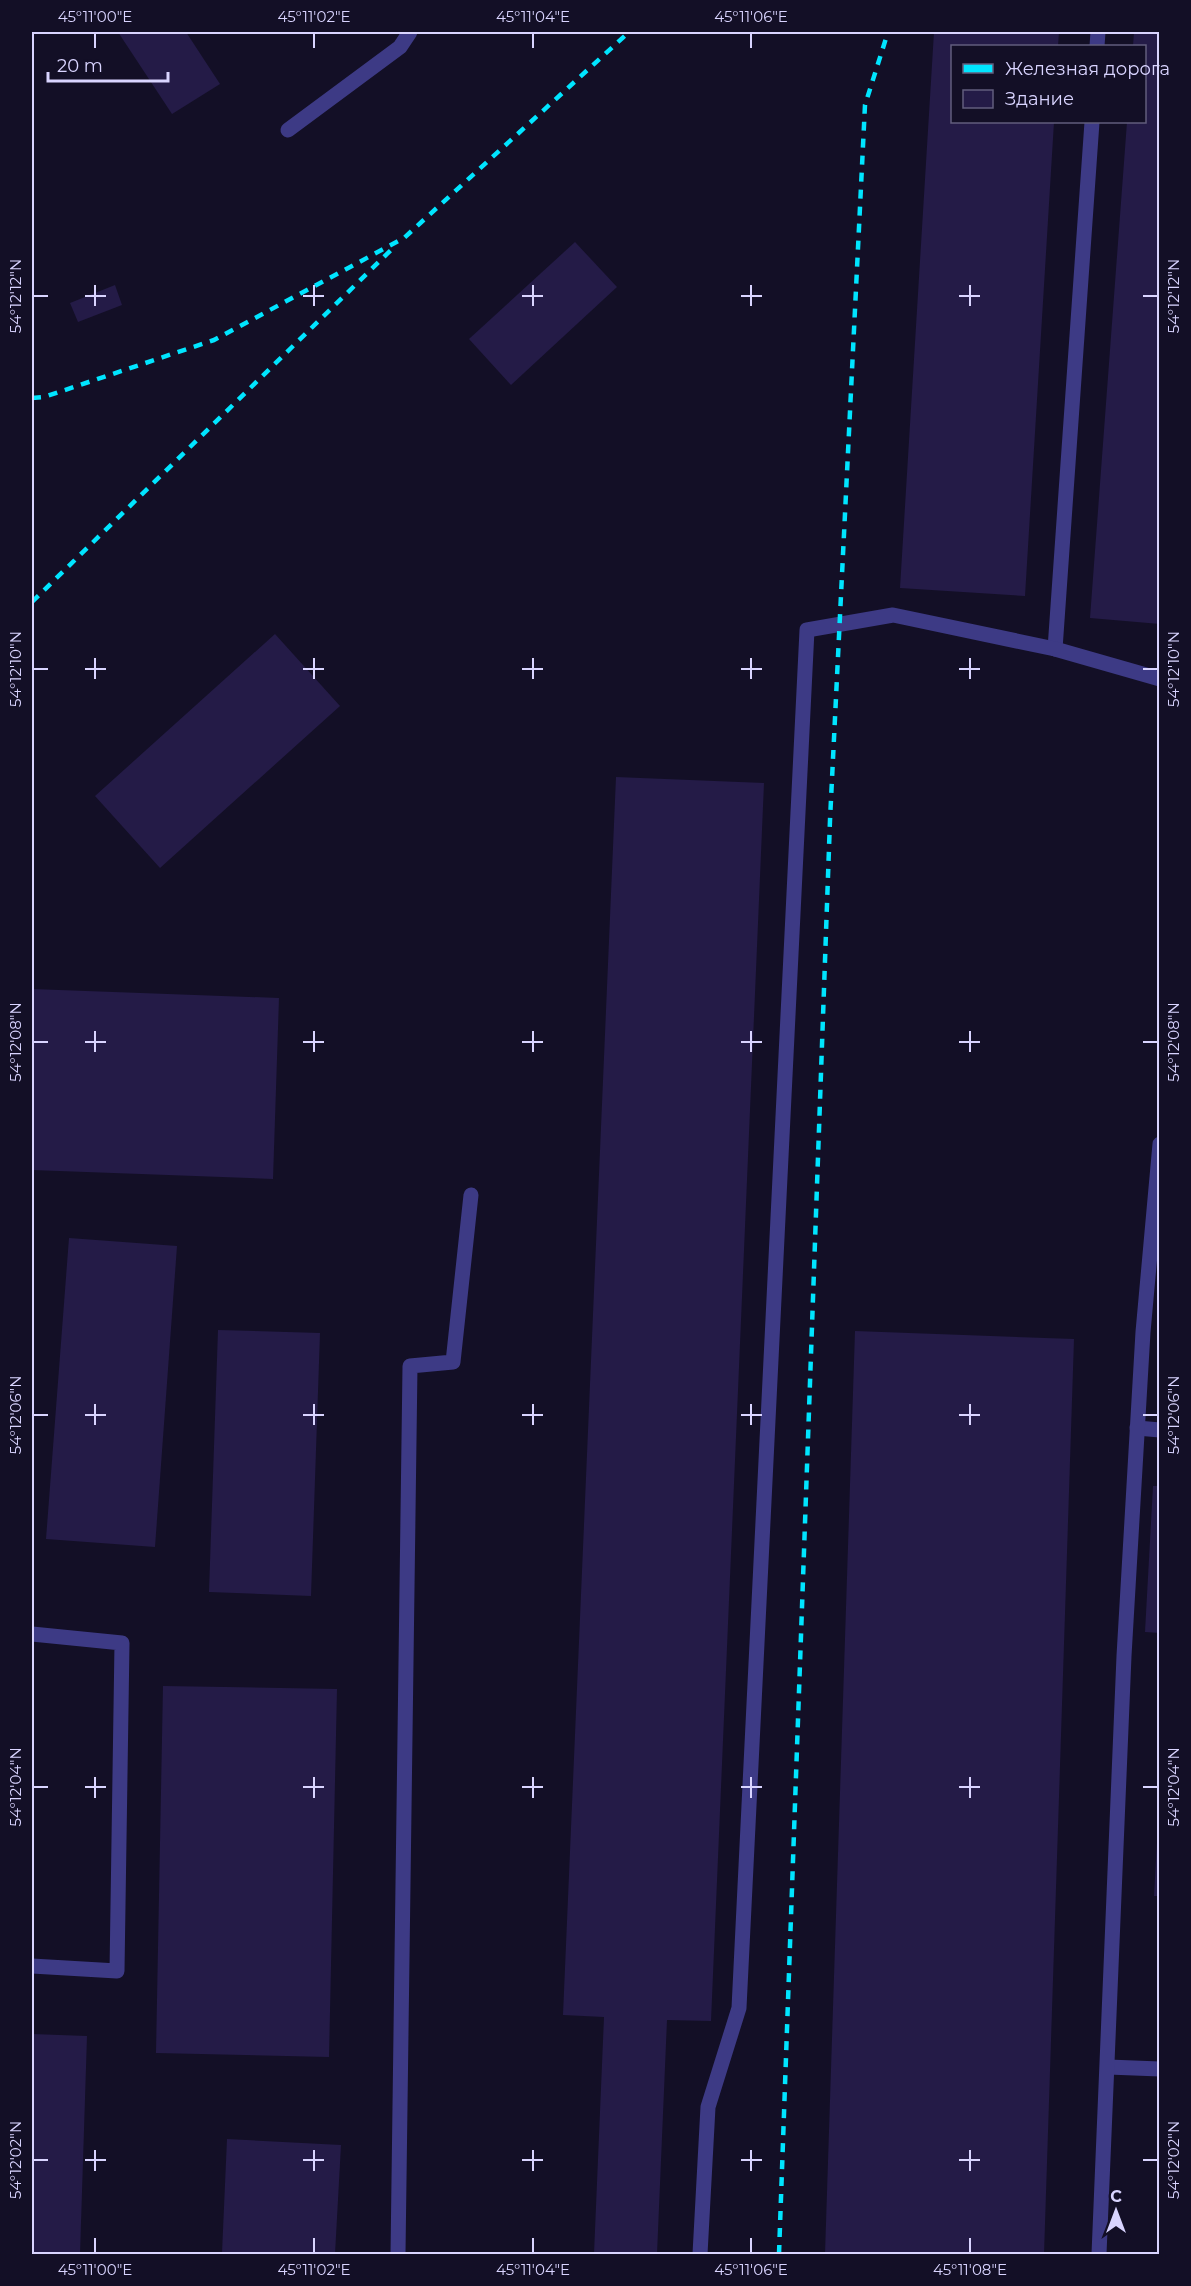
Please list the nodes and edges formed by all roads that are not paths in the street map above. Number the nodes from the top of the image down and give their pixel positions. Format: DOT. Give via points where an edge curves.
graph roads {
  1 [pos="410,32"];
  2 [pos="1092,123"];
  3 [pos="288,130"];
  4 [pos="1055,649"];
  5 [pos="1160,679"];
  6 [pos="1160,1144"];
  7 [pos="471,1195"];
  8 [pos="1137,1428"];
  9 [pos="1160,1430"];
  10 [pos="32,1634"];
  11 [pos="32,1966"];
  12 [pos="1108,2067"];
  13 [pos="1160,2069"];
  14 [pos="398,2254"];
  15 [pos="700,2254"];
  16 [pos="1099,2254"];
  1 -- 3 [label="lane" via="400,46"];
  2 -- 4 [label="lane"];
  4 -- 5 [label="lane"];
  4 -- 15 [label="lane" via="893,615 807,630 739,2008 708,2107"];
  6 -- 8 [label="lane"];
  7 -- 14 [label="lane" via="453,1362 410,1366"];
  8 -- 9 [label="lane"];
  8 -- 12 [label="lane"];
  10 -- 11 [label="lane" via="122,1642 117,1971"];
  12 -- 13 [label="lane"];
  12 -- 16 [label="lane"];
}
